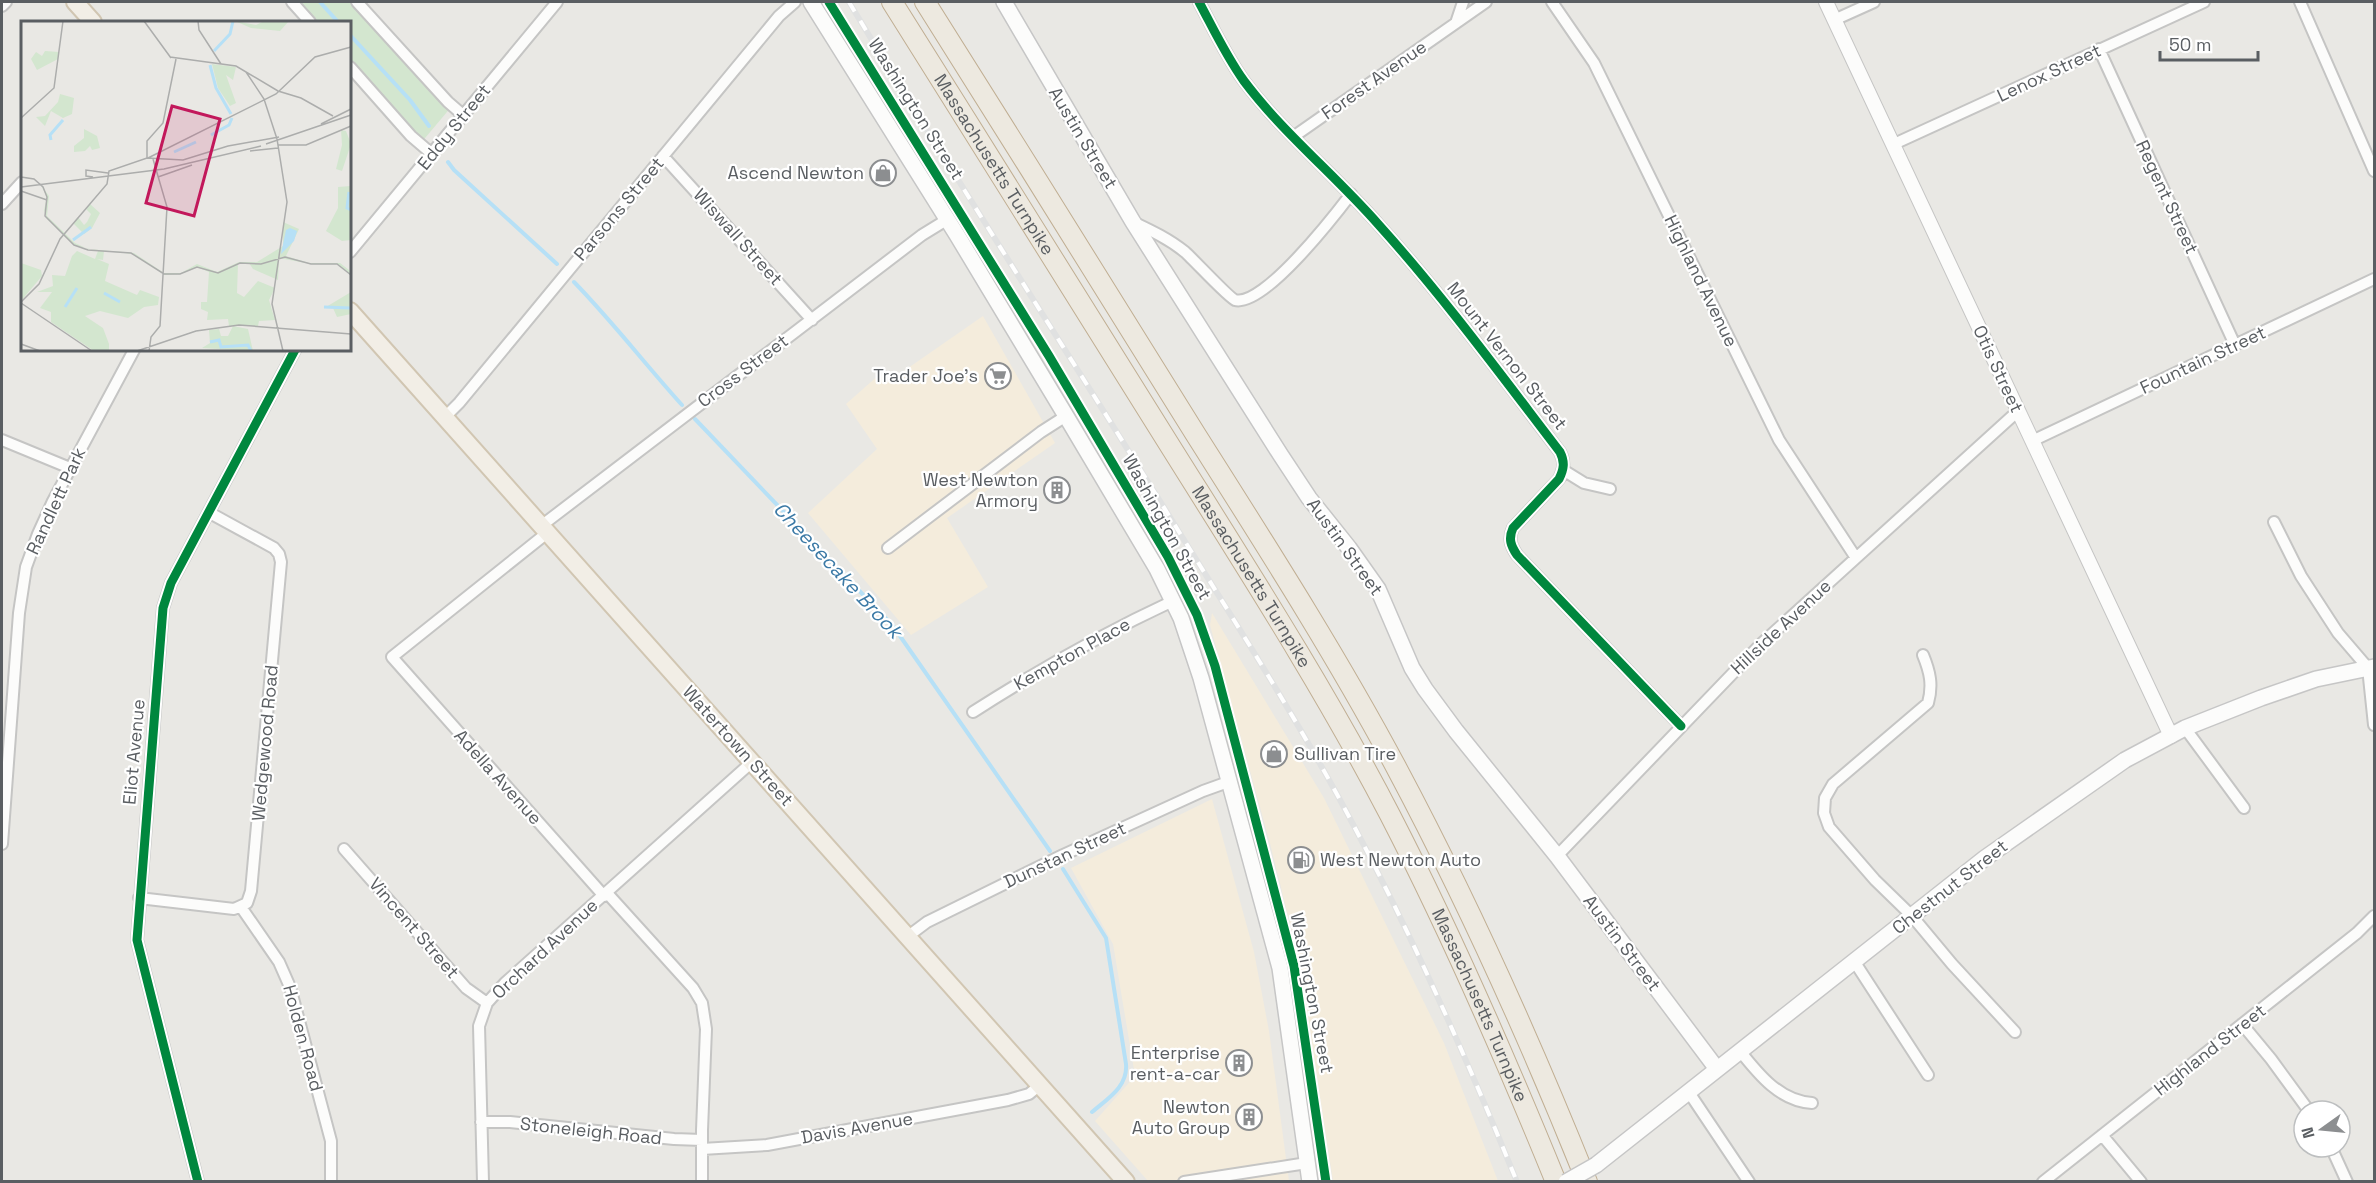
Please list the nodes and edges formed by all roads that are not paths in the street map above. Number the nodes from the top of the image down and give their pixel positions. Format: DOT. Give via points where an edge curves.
graph roads {
  1 [pos="6,2"];
  2 [pos="75,2"];
  3 [pos="292,2"];
  4 [pos="357,2"];
  5 [pos="557,2"];
  6 [pos="795,2"];
  7 [pos="811,2"];
  8 [pos="892,2"];
  9 [pos="926,2"];
  10 [pos="1004,2"];
  11 [pos="1199,2"];
  12 [pos="1462,2"];
  13 [pos="1486,2"];
  14 [pos="1552,2"];
  15 [pos="1826,2"];
  16 [pos="1874,2"];
  17 [pos="2204,2"];
  18 [pos="2300,2"];
  19 [pos="2,6"];
  20 [pos="1834,20"];
  21 [pos="92,21"];
  22 [pos="309,21"];
  23 [pos="1456,23"];
  24 [pos="2099,49"];
  25 [pos="351,67"];
  26 [pos="463,115"];
  27 [pos="1293,137"];
  28 [pos="1894,144"];
  29 [pos="432,154"];
  30 [pos="663,156"];
  31 [pos="2374,171"];
  32 [pos="21,183"];
  33 [pos="1351,194"];
  34 [pos="2,204"];
  35 [pos="948,219"];
  36 [pos="1133,222"];
  37 [pos="351,251"];
  38 [pos="2374,279"];
  39 [pos="351,312"];
  40 [pos="812,320"];
  41 [pos="2235,345"];
  42 [pos="133,351"];
  43 [pos="294,351"];
  44 [pos="2018,411"];
  45 [pos="1066,416"];
  46 [pos="445,417"];
  47 [pos="2,440"];
  48 [pos="2032,441"];
  49 [pos="70,468"];
  50 [pos="1563,470"];
  51 [pos="1610,489"];
  52 [pos="210,513"];
  53 [pos="2274,522"];
  54 [pos="544,530"];
  55 [pos="888,548"];
  56 [pos="1856,558"];
  57 [pos="1173,601"];
  58 [pos="1923,655"];
  59 [pos="2372,665"];
  60 [pos="973,712"];
  61 [pos="2374,725"];
  62 [pos="1681,726"];
  63 [pos="2178,732"];
  64 [pos="753,762"];
  65 [pos="1228,782"];
  66 [pos="2244,808"];
  67 [pos="2,844"];
  68 [pos="344,849"];
  69 [pos="1557,856"];
  70 [pos="605,894"];
  71 [pos="139,898"];
  72 [pos="241,907"];
  73 [pos="1912,916"];
  74 [pos="2374,917"];
  75 [pos="907,937"];
  76 [pos="1854,962"];
  77 [pos="487,1003"];
  78 [pos="2242,1024"];
  79 [pos="2015,1032"];
  80 [pos="1740,1051"];
  81 [pos="1717,1069"];
  82 [pos="1928,1075"];
  83 [pos="1040,1085"];
  84 [pos="1688,1091"];
  85 [pos="2300,1099"];
  86 [pos="1812,1103"];
  87 [pos="481,1122"];
  88 [pos="2102,1135"];
  89 [pos="702,1144"];
  90 [pos="2336,1159"];
  91 [pos="1307,1163"];
  92 [pos="1591,1173"];
  93 [pos="198,1182"];
  94 [pos="331,1182"];
  95 [pos="483,1182"];
  96 [pos="702,1182"];
  97 [pos="1126,1182"];
  98 [pos="1184,1182"];
  99 [pos="1310,1182"];
  100 [pos="1556,1182"];
  101 [pos="1566,1182"];
  102 [pos="1749,1182"];
  103 [pos="2043,1182"];
  104 [pos="2141,1182"];
  105 [pos="2347,1182"];
  1 -- 19 [label="street"];
  2 -- 21 [label="main road"];
  3 -- 22 [label="street"];
  4 -- 26 [label="street"];
  5 -- 26 [label="street, Eddy Street"];
  6 -- 30 [label="street, Parsons Street" via="779,16"];
  7 -- 35 [label="main road, Washington Street"];
  8 -- 100 [label="highway, Massachusetts Turnpike" via="1271,607 1348,740 1450,936"];
  9 -- 92 [label="highway, Massachusetts Turnpike" via="1292,588 1377,733 1440,850"];
  10 -- 36 [label="main road, Austin Street"];
  11 -- 27 [label="street, Mount Vernon Street" via="1243,79"];
  12 -- 23 [label="street"];
  13 -- 23 [label="street, Forest Avenue"];
  14 -- 56 [label="street, Highland Avenue" via="1594,63 1779,440"];
  15 -- 20 [label="street, Otis Street"];
  16 -- 20 [label="street"];
  17 -- 24 [label="street, Lenox Street"];
  18 -- 31 [label="street"];
  20 -- 28 [label="street, Otis Street"];
  23 -- 27 [label="street, Forest Avenue"];
  24 -- 28 [label="street, Lenox Street"];
  24 -- 41 [label="street, Regent Street"];
  25 -- 29 [label="street" via="411,136"];
  26 -- 29 [label="street, Eddy Street"];
  27 -- 33 [label="street, Mount Vernon Street"];
  28 -- 44 [label="street, Otis Street"];
  29 -- 37 [label="street, Eddy Street"];
  30 -- 40 [label="street, Wiswall Street"];
  30 -- 46 [label="street, Parsons Street"];
  32 -- 34 [label="street"];
  33 -- 36 [label="street" via="1287,268 1243,300 1226,294 1203,268 1166,238"];
  33 -- 50 [label="street, Mount Vernon Street" via="1424,276 1560,452"];
  35 -- 40 [label="street, Cross Street"];
  35 -- 45 [label="main road, Washington Street"];
  36 -- 69 [label="main road, Austin Street" via="1309,498 1378,589 1425,689"];
  38 -- 41 [label="street, Fountain Street"];
  39 -- 46 [label="main road, Watertown Street"];
  40 -- 54 [label="street, Cross Street"];
  41 -- 48 [label="street, Fountain Street"];
  42 -- 49 [label="street, Randlett Park"];
  43 -- 52 [label="street, Eliot Avenue"];
  44 -- 48 [label="street, Otis Street"];
  44 -- 56 [label="street, Hillside Avenue"];
  45 -- 55 [label="street"];
  45 -- 57 [label="main road, Washington Street"];
  46 -- 54 [label="main road, Watertown Street"];
  47 -- 49 [label="street"];
  48 -- 63 [label="street, Otis Street"];
  49 -- 67 [label="street, Randlett Park" via="38,534 21,592"];
  50 -- 51 [label="street" via="1584,483"];
  50 -- 62 [label="street" via="1513,528 1513,548"];
  52 -- 71 [label="street, Eliot Avenue" via="171,583 163,608"];
  52 -- 72 [label="street, Wedgewood Road" via="274,548 281,562 251,891"];
  53 -- 59 [label="street" via="2301,576 2338,633"];
  54 -- 64 [label="main road, Watertown Street"];
  54 -- 70 [label="street, Adella Avenue" via="392,657"];
  56 -- 62 [label="street, Hillside Avenue" via="1766,639"];
  57 -- 60 [label="street, Kempton Place" via="1123,624"];
  57 -- 65 [label="main road, Washington Street" via="1197,664"];
  58 -- 73 [label="street" via="1932,691 1928,703 1833,784 1825,798 1824,813 1829,827"];
  59 -- 61 [label="street"];
  59 -- 63 [label="main road, Chestnut Street" via="2292,687"];
  62 -- 69 [label="street, Hillside Avenue"];
  63 -- 66 [label="street"];
  63 -- 73 [label="main road, Chestnut Street" via="2125,760 2084,788"];
  64 -- 70 [label="street"];
  64 -- 75 [label="main road, Watertown Street"];
  65 -- 75 [label="street, Dunstan Street" via="1063,855 927,922"];
  65 -- 91 [label="main road, Washington Street" via="1280,968"];
  68 -- 77 [label="street, Vincent Street" via="466,988"];
  69 -- 81 [label="main road, Austin Street"];
  70 -- 77 [label="street, Orchard Avenue"];
  70 -- 89 [label="street" via="693,988 702,1003 706,1029"];
  71 -- 72 [label="street"];
  71 -- 93 [label="street, Eliot Avenue" via="136,933 140,959"];
  72 -- 94 [label="street, Holden Road" via="279,962 290,987 331,1141"];
  73 -- 76 [label="main road, Chestnut Street"];
  73 -- 79 [label="street"];
  74 -- 78 [label="street, Highland Street"];
  75 -- 83 [label="main road, Watertown Street"];
  76 -- 80 [label="main road, Chestnut Street"];
  76 -- 82 [label="street"];
  77 -- 87 [label="street, Orchard Avenue" via="479,1026"];
  78 -- 85 [label="street"];
  78 -- 88 [label="street, Highland Street"];
  80 -- 81 [label="main road, Chestnut Street"];
  80 -- 86 [label="street" via="1785,1097"];
  81 -- 84 [label="main road, Chestnut Street"];
  83 -- 89 [label="street, Davis Avenue" via="1029,1094 1008,1100 767,1145"];
  83 -- 97 [label="main road, Watertown Street"];
  84 -- 92 [label="main road, Chestnut Street"];
  84 -- 102 [label="street"];
  87 -- 89 [label="street, Stoneleigh Road"];
  87 -- 95 [label="street, Orchard Avenue"];
  88 -- 103 [label="street, Highland Street"];
  88 -- 104 [label="street"];
  89 -- 96 [label="street"];
  90 -- 105 [label="street"];
  91 -- 98 [label="street"];
  91 -- 99 [label="main road, Washington Street"];
  92 -- 101 [label="main road, Chestnut Street, bridge"];
}
